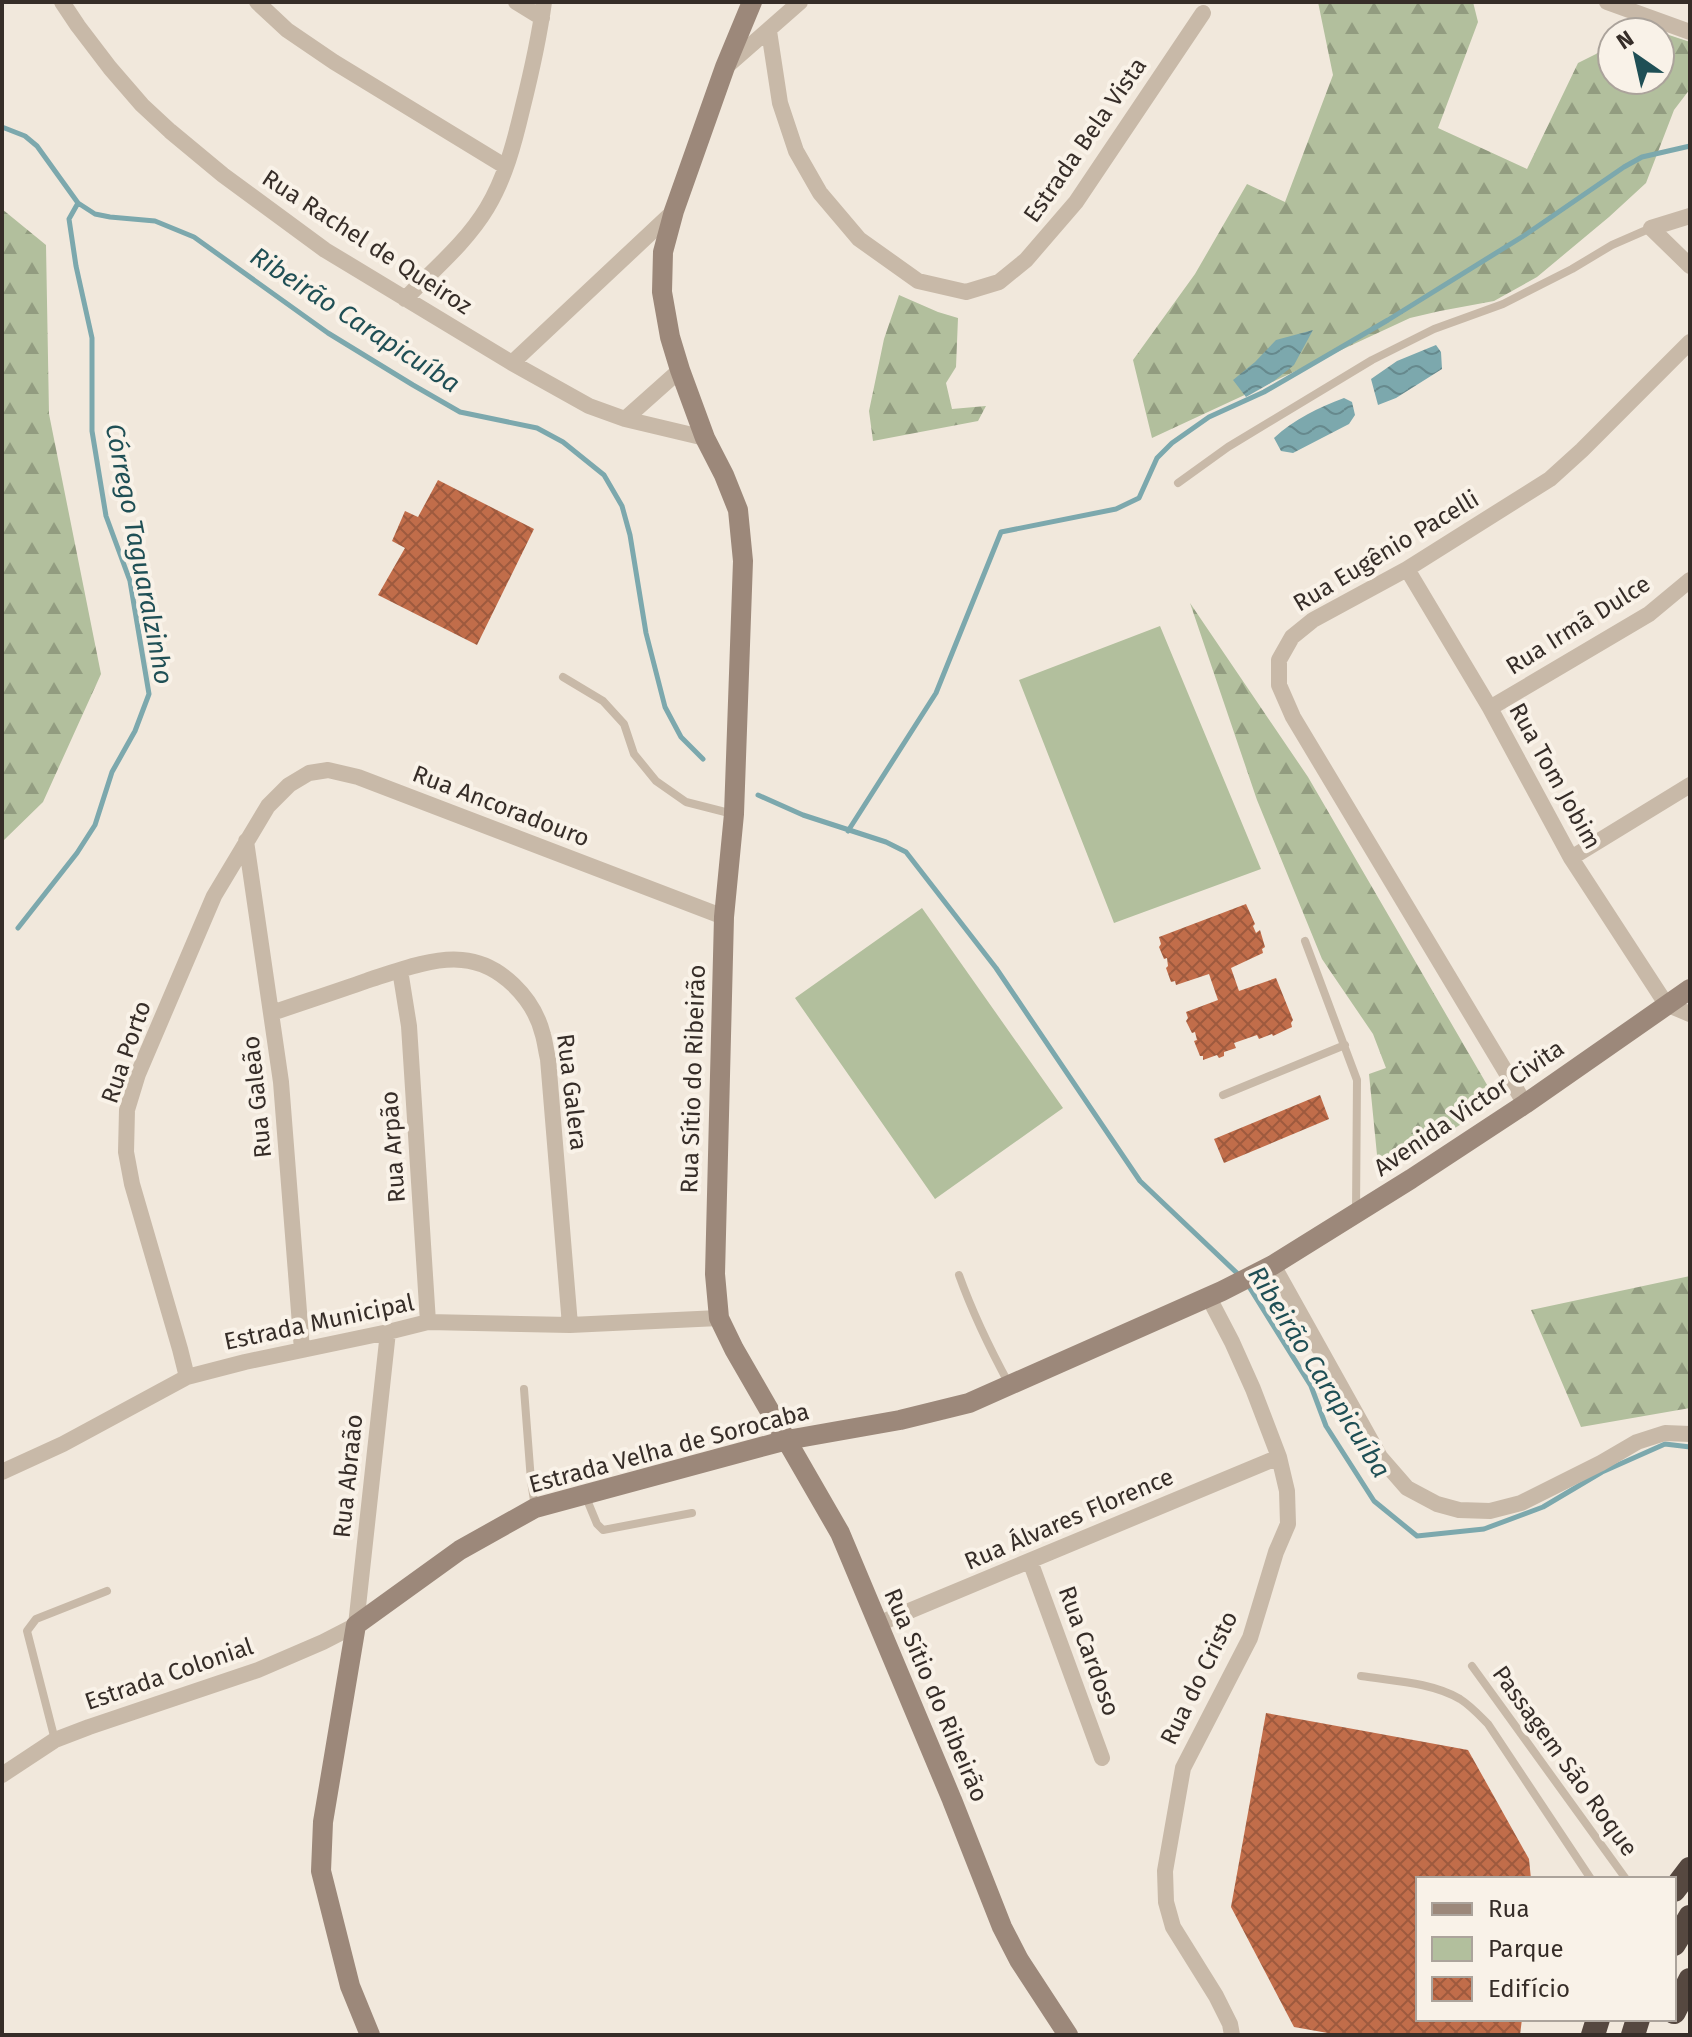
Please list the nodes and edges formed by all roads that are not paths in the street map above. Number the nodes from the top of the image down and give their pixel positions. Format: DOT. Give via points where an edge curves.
graph roads {
  1 [pos="62,2"];
  2 [pos="257,2"];
  3 [pos="516,2"];
  4 [pos="752,2"];
  5 [pos="800,2"];
  6 [pos="1607,2"];
  7 [pos="543,10"];
  8 [pos="1203,13"];
  9 [pos="769,31"];
  10 [pos="1690,32"];
  11 [pos="725,67"];
  12 [pos="506,167"];
  13 [pos="674,211"];
  14 [pos="1690,216"];
  15 [pos="1651,228"];
  16 [pos="1690,266"];
  17 [pos="405,299"];
  18 [pos="1690,342"];
  19 [pos="512,363"];
  20 [pos="680,370"];
  21 [pos="625,419"];
  22 [pos="705,438"];
  23 [pos="1178,483"];
  24 [pos="1407,569"];
  25 [pos="1690,580"];
  26 [pos="563,677"];
  27 [pos="1490,708"];
  28 [pos="1690,785"];
  29 [pos="268,806"];
  30 [pos="734,814"];
  31 [pos="246,841"];
  32 [pos="1571,858"];
  33 [pos="724,917"];
  34 [pos="1305,941"];
  35 [pos="400,970"];
  36 [pos="1690,989"];
  37 [pos="1666,1004"];
  38 [pos="272,1013"];
  39 [pos="1690,1014"];
  40 [pos="1345,1045"];
  41 [pos="1223,1095"];
  42 [pos="1525,1104"];
  43 [pos="1356,1213"];
  44 [pos="1268,1267"];
  45 [pos="959,1275"];
  46 [pos="1215,1294"];
  47 [pos="719,1318"];
  48 [pos="428,1322"];
  49 [pos="570,1325"];
  50 [pos="388,1332"];
  51 [pos="302,1350"];
  52 [pos="187,1377"];
  53 [pos="1010,1385"];
  54 [pos="524,1389"];
  55 [pos="1690,1434"];
  56 [pos="787,1440"];
  57 [pos="1279,1457"];
  58 [pos="2,1472"];
  59 [pos="584,1495"];
  60 [pos="535,1508"];
  61 [pos="692,1513"];
  62 [pos="1030,1561"];
  63 [pos="107,1591"];
  64 [pos="878,1624"];
  65 [pos="356,1625"];
  66 [pos="1472,1666"];
  67 [pos="1361,1676"];
  68 [pos="55,1740"];
  69 [pos="1102,1758"];
  70 [pos="2,1775"];
  71 [pos="1690,1869"];
  72 [pos="1590,1877"];
  73 [pos="1625,1877"];
  74 [pos="1676,1887"];
  75 [pos="1690,1917"];
  76 [pos="1676,1941"];
  77 [pos="1690,1980"];
  78 [pos="1676,2008"];
  79 [pos="370,2035"];
  80 [pos="1068,2035"];
  81 [pos="1232,2035"];
  1 -- 17 [label="street, Rua Rachel de Queiroz" via="110,68 170,131 325,250"];
  2 -- 12 [label="street" via="334,62"];
  3 -- 7 [label="street"];
  4 -- 11 [label="main road, Rua Sítio do Ribeirão"];
  5 -- 9 [label="street"];
  6 -- 10 [label="street"];
  7 -- 12 [label="street"];
  8 -- 9 [label="street, Estrada Bela Vista" via="1076,202 1026,260 999,282 966,292 918,281 859,239 820,193 796,151 780,103"];
  9 -- 11 [label="street"];
  11 -- 13 [label="main road, Rua Sítio do Ribeirão"];
  12 -- 17 [label="street" via="468,235"];
  13 -- 19 [label="street"];
  13 -- 20 [label="main road, Rua Sítio do Ribeirão" via="663,252 662,292"];
  14 -- 15 [label="street"];
  15 -- 16 [label="street"];
  15 -- 23 [label="lane" via="1503,304 1434,329 1372,360"];
  17 -- 19 [label="street, Rua Rachel de Queiroz"];
  18 -- 24 [label="street, Rua Eugênio Pacelli" via="1550,479"];
  19 -- 21 [label="street, Rua Rachel de Queiroz" via="589,406"];
  20 -- 21 [label="street"];
  20 -- 22 [label="main road, Rua Sítio do Ribeirão"];
  21 -- 22 [label="street, Rua Rachel de Queiroz"];
  22 -- 30 [label="main road, Rua Sítio do Ribeirão" via="738,510 743,561"];
  24 -- 27 [label="street, Rua Tom Jobim"];
  24 -- 42 [label="street, Rua Eugênio Pacelli" via="1292,637 1279,660 1279,685 1293,717"];
  25 -- 27 [label="street, Rua Irmã Dulce" via="1649,614"];
  26 -- 30 [label="lane" via="603,701 624,724 634,754 656,781 686,802"];
  27 -- 32 [label="street, Rua Tom Jobim"];
  28 -- 32 [label="street"];
  29 -- 31 [label="street, Rua Porto"];
  29 -- 33 [label="street, Rua Ancoradouro" via="309,773 328,770 358,777"];
  30 -- 33 [label="main road, Rua Sítio do Ribeirão"];
  31 -- 38 [label="street, Rua Galeão"];
  31 -- 52 [label="street, Rua Porto" via="214,896 127,1110 132,1184"];
  32 -- 37 [label="street, Rua Tom Jobim"];
  33 -- 47 [label="main road, Rua Sítio do Ribeirão" via="716,1166"];
  34 -- 40 [label="lane"];
  35 -- 38 [label="street, Rua Galera"];
  35 -- 48 [label="street, Rua Arpão" via="409,1026"];
  35 -- 49 [label="street, Rua Galera" via="446,959 484,965 528,1002 543,1032"];
  36 -- 37 [label="main road, Avenida Victor Civita"];
  37 -- 39 [label="street"];
  37 -- 42 [label="main road, Avenida Victor Civita"];
  38 -- 51 [label="street, Rua Galeão"];
  40 -- 41 [label="lane"];
  40 -- 43 [label="lane" via="1357,1080"];
  42 -- 43 [label="main road, Avenida Victor Civita"];
  43 -- 44 [label="main road, Avenida Victor Civita"];
  44 -- 46 [label="main road, Estrada Velha de Sorocaba"];
  44 -- 55 [label="street" via="1380,1457 1407,1488 1437,1504 1490,1511 1521,1503 1637,1442 1665,1433"];
  45 -- 53 [label="lane"];
  46 -- 53 [label="main road, Estrada Velha de Sorocaba"];
  46 -- 57 [label="street, Rua do Cristo"];
  47 -- 49 [label="street, Estrada Municipal"];
  47 -- 56 [label="main road, Rua Sítio do Ribeirão"];
  48 -- 49 [label="street, Estrada Municipal"];
  48 -- 50 [label="street, Estrada Municipal"];
  50 -- 51 [label="street, Estrada Municipal"];
  50 -- 65 [label="street, Rua Abraão"];
  51 -- 52 [label="street, Estrada Municipal"];
  52 -- 58 [label="street, Estrada Municipal"];
  53 -- 56 [label="main road, Estrada Velha de Sorocaba" via="969,1403"];
  54 -- 60 [label="lane"];
  56 -- 59 [label="main road, Estrada Velha de Sorocaba"];
  56 -- 64 [label="main road, Rua Sítio do Ribeirão" via="840,1533"];
  57 -- 62 [label="street, Rua Álvares Florence"];
  57 -- 81 [label="street, Rua do Cristo" via="1288,1524 1250,1638 1183,1768 1165,1871 1173,1927 1216,1996"];
  59 -- 60 [label="main road, Estrada Velha de Sorocaba"];
  59 -- 61 [label="lane" via="603,1530"];
  60 -- 65 [label="main road, Estrada Velha de Sorocaba" via="460,1550"];
  62 -- 64 [label="street, Rua Álvares Florence"];
  62 -- 69 [label="street, Rua Cardoso"];
  63 -- 68 [label="lane" via="36,1619 27,1631"];
  64 -- 80 [label="main road, Rua Sítio do Ribeirão" via="1002,1927"];
  65 -- 68 [label="street, Estrada Colonial" via="258,1670"];
  65 -- 79 [label="main road" via="323,1822 321,1871 350,1986"];
  66 -- 73 [label="lane, Passagem São Roque"];
  67 -- 72 [label="lane" via="1425,1686 1472,1708"];
  68 -- 70 [label="street, Estrada Colonial"];
  71 -- 74 [label="highway"];
  75 -- 76 [label="highway"];
  77 -- 78 [label="highway"];
}
